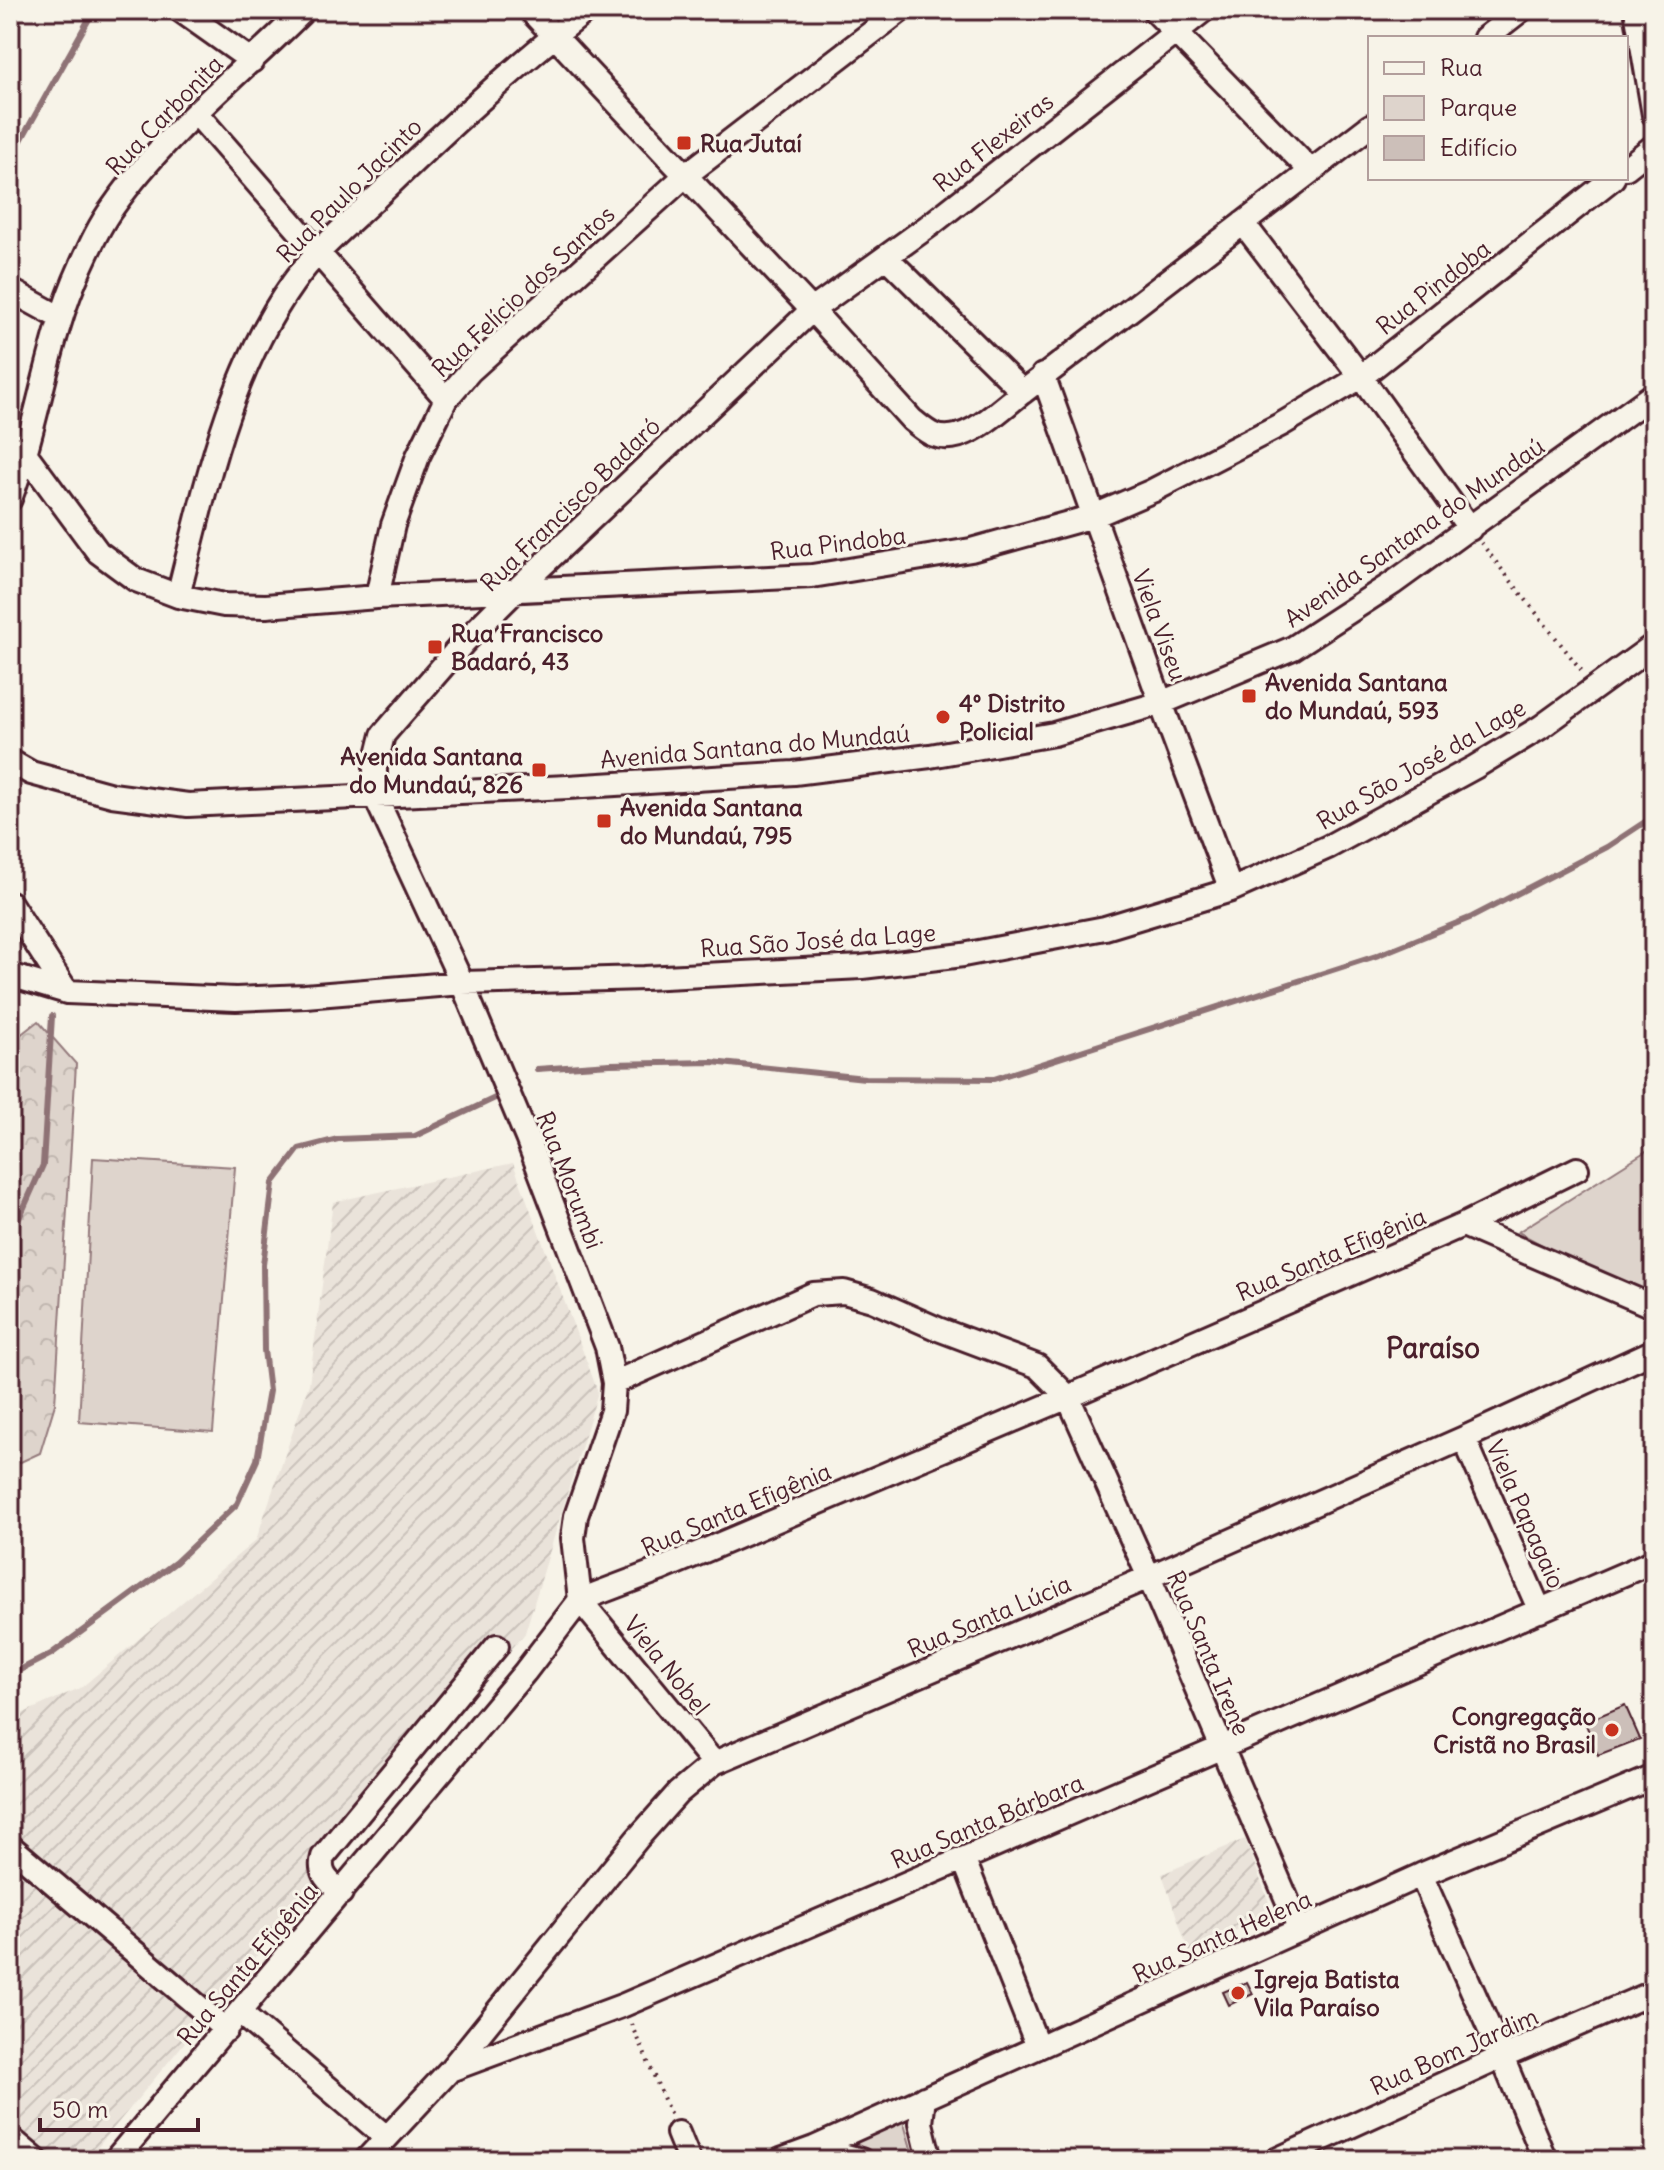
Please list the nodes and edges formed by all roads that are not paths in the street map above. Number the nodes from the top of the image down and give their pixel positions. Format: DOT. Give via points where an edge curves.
graph roads {
  1 [pos="180,10"];
  2 [pos="304,10"];
  3 [pos="530,10"];
  4 [pos="587,10"];
  5 [pos="901,10"];
  6 [pos="1154,10"];
  7 [pos="1204,10"];
  8 [pos="1521,10"];
  9 [pos="1636,10"];
  10 [pos="1175,32"];
  11 [pos="555,35"];
  12 [pos="1488,36"];
  13 [pos="252,61"];
  14 [pos="196,113"];
  15 [pos="1654,115"];
  16 [pos="1368,128"];
  17 [pos="1654,146"];
  18 [pos="1628,166"];
  19 [pos="1311,171"];
  20 [pos="686,175"];
  21 [pos="1610,180"];
  22 [pos="1243,223"];
  23 [pos="319,252"];
  24 [pos="887,258"];
  25 [pos="10,290"];
  26 [pos="812,310"];
  27 [pos="61,318"];
  28 [pos="1043,375"];
  29 [pos="1361,377"];
  30 [pos="1023,392"];
  31 [pos="1654,394"];
  32 [pos="446,399"];
  33 [pos="25,453"];
  34 [pos="10,499"];
  35 [pos="1094,516"];
  36 [pos="1470,529"];
  37 [pos="514,592"];
  38 [pos="178,596"];
  39 [pos="377,597"];
  40 [pos="1654,645"];
  41 [pos="1161,703"];
  42 [pos="10,761"];
  43 [pos="375,796"];
  44 [pos="1231,890"];
  45 [pos="10,903"];
  46 [pos="10,975"];
  47 [pos="462,983"];
  48 [pos="67,992"];
  49 [pos="1577,1169"];
  50 [pos="1463,1225"];
  51 [pos="1654,1307"];
  52 [pos="1654,1351"];
  53 [pos="614,1383"];
  54 [pos="1068,1397"];
  55 [pos="1464,1438"];
  56 [pos="1654,1561"];
  57 [pos="1149,1577"];
  58 [pos="580,1600"];
  59 [pos="1540,1611"];
  60 [pos="497,1646"];
  61 [pos="1221,1749"];
  62 [pos="714,1763"];
  63 [pos="1654,1777"];
  64 [pos="10,1846"];
  65 [pos="964,1860"];
  66 [pos="1421,1875"];
  67 [pos="341,1893"];
  68 [pos="1300,1930"];
  69 [pos="1654,1992"];
  70 [pos="233,2021"];
  71 [pos="1038,2047"];
  72 [pos="1502,2057"];
  73 [pos="450,2070"];
  74 [pos="924,2098"];
  75 [pos="678,2133"];
  76 [pos="386,2137"];
  77 [pos="10,2138"];
  78 [pos="814,2148"];
  79 [pos="36,2160"];
  80 [pos="115,2160"];
  81 [pos="366,2160"];
  82 [pos="689,2160"];
  83 [pos="781,2160"];
  84 [pos="861,2160"];
  85 [pos="930,2160"];
  86 [pos="1276,2160"];
  87 [pos="1545,2160"];
  1 -- 13 [label="street"];
  2 -- 13 [label="street, Rua Carbonita"];
  3 -- 11 [label="street"];
  4 -- 11 [label="street, Rua Paulo Jacinto"];
  5 -- 20 [label="street, Rua Felício dos Santos"];
  6 -- 10 [label="street"];
  7 -- 10 [label="street, Rua Flexeiras"];
  8 -- 12 [label="street"];
  9 -- 15 [label="street"];
  10 -- 19 [label="street"];
  10 -- 24 [label="street, Rua Flexeiras"];
  11 -- 20 [label="street"];
  11 -- 23 [label="street, Rua Paulo Jacinto" via="449,127"];
  13 -- 14 [label="street, Rua Carbonita"];
  14 -- 23 [label="street"];
  14 -- 27 [label="street, Rua Carbonita" via="112,208"];
  16 -- 19 [label="street"];
  17 -- 18 [label="street"];
  19 -- 22 [label="street"];
  20 -- 26 [label="street"];
  20 -- 32 [label="street, Rua Felício dos Santos" via="470,371"];
  21 -- 29 [label="street, Rua Pindoba"];
  22 -- 28 [label="street"];
  22 -- 29 [label="street"];
  23 -- 32 [label="street"];
  23 -- 38 [label="street, Rua Paulo Jacinto" via="293,283 260,339 228,411"];
  24 -- 26 [label="street, Rua Flexeiras"];
  24 -- 30 [label="street"];
  25 -- 27 [label="street"];
  26 -- 30 [label="street" via="912,420 932,434 949,438 967,433"];
  26 -- 37 [label="street, Rua Francisco Badaró"];
  27 -- 33 [label="street, Rua Carbonita"];
  28 -- 30 [label="street"];
  28 -- 35 [label="street, Viela Viseu"];
  29 -- 35 [label="street, Rua Pindoba" via="1282,424"];
  29 -- 36 [label="street"];
  31 -- 36 [label="street, Avenida Santana do Mundaú"];
  32 -- 39 [label="street, Rua Felício dos Santos" via="393,525"];
  33 -- 34 [label="street, Rua Carbonita"];
  33 -- 38 [label="street, Rua Pindoba" via="98,552 136,580"];
  35 -- 37 [label="street, Rua Pindoba" via="971,550 812,576"];
  35 -- 41 [label="street, Viela Viseu"];
  36 -- 41 [label="street, Avenida Santana do Mundaú" via="1293,648"];
  37 -- 39 [label="street, Rua Pindoba"];
  37 -- 43 [label="street, Rua Francisco Badaró" via="383,735"];
  38 -- 39 [label="street, Rua Pindoba" via="266,606"];
  40 -- 44 [label="street, Rua São José da Lage" via="1475,767 1328,847"];
  41 -- 43 [label="street, Avenida Santana do Mundaú" via="1054,734 794,773"];
  41 -- 44 [label="street, Viela Viseu"];
  42 -- 43 [label="street, Avenida Santana do Mundaú" via="31,773 112,795 188,805"];
  43 -- 47 [label="street, Rua Morumbi"];
  44 -- 47 [label="street, Rua São José da Lage" via="1105,928 877,966"];
  45 -- 48 [label="street"];
  46 -- 48 [label="street, Rua São José da Lage"];
  47 -- 48 [label="street, Rua São José da Lage" via="236,999"];
  47 -- 53 [label="street, Rua Morumbi" via="601,1332"];
  49 -- 50 [label="street, Rua Santa Efigênia"];
  50 -- 51 [label="street"];
  50 -- 54 [label="street, Rua Santa Efigênia"];
  52 -- 55 [label="street, Rua Santa Lúcia"];
  53 -- 54 [label="street" via="813,1294 844,1292 1037,1366"];
  53 -- 58 [label="street, Rua Morumbi" via="612,1411 576,1516 573,1538"];
  54 -- 57 [label="street, Rua Santa Irene"];
  54 -- 58 [label="street, Rua Santa Efigênia"];
  55 -- 57 [label="street, Rua Santa Lúcia"];
  55 -- 59 [label="street, Viela Papagaio"];
  56 -- 59 [label="street, Rua Santa Bárbara"];
  57 -- 61 [label="street, Rua Santa Irene"];
  57 -- 62 [label="street, Rua Santa Lúcia"];
  58 -- 62 [label="street, Viela Nobel"];
  58 -- 67 [label="street, Rua Santa Efigênia"];
  59 -- 61 [label="street, Rua Santa Bárbara"];
  60 -- 67 [label="street" via="323,1857 325,1878"];
  61 -- 65 [label="street, Rua Santa Bárbara"];
  61 -- 68 [label="street, Rua Santa Irene"];
  62 -- 73 [label="street, Rua Santa Lúcia" via="637,1839"];
  63 -- 66 [label="street, Rua Santa Helena"];
  64 -- 70 [label="street"];
  65 -- 71 [label="street"];
  65 -- 73 [label="street, Rua Santa Bárbara" via="624,2005"];
  66 -- 68 [label="street, Rua Santa Helena"];
  66 -- 72 [label="street"];
  67 -- 70 [label="street, Rua Santa Efigênia"];
  68 -- 71 [label="street, Rua Santa Helena"];
  69 -- 72 [label="street, Rua Bom Jardim"];
  70 -- 76 [label="street"];
  70 -- 80 [label="street, Rua Santa Efigênia"];
  71 -- 74 [label="street, Rua Santa Helena"];
  72 -- 86 [label="street, Rua Bom Jardim"];
  72 -- 87 [label="street"];
  73 -- 76 [label="street, Rua Santa Bárbara"];
  74 -- 78 [label="street, Rua Santa Helena"];
  74 -- 85 [label="street" via="921,2123"];
  75 -- 82 [label="street"];
  76 -- 81 [label="street, Rua Santa Bárbara"];
  77 -- 79 [label="street"];
  78 -- 83 [label="street, Rua Santa Helena"];
  78 -- 84 [label="street"];
}
